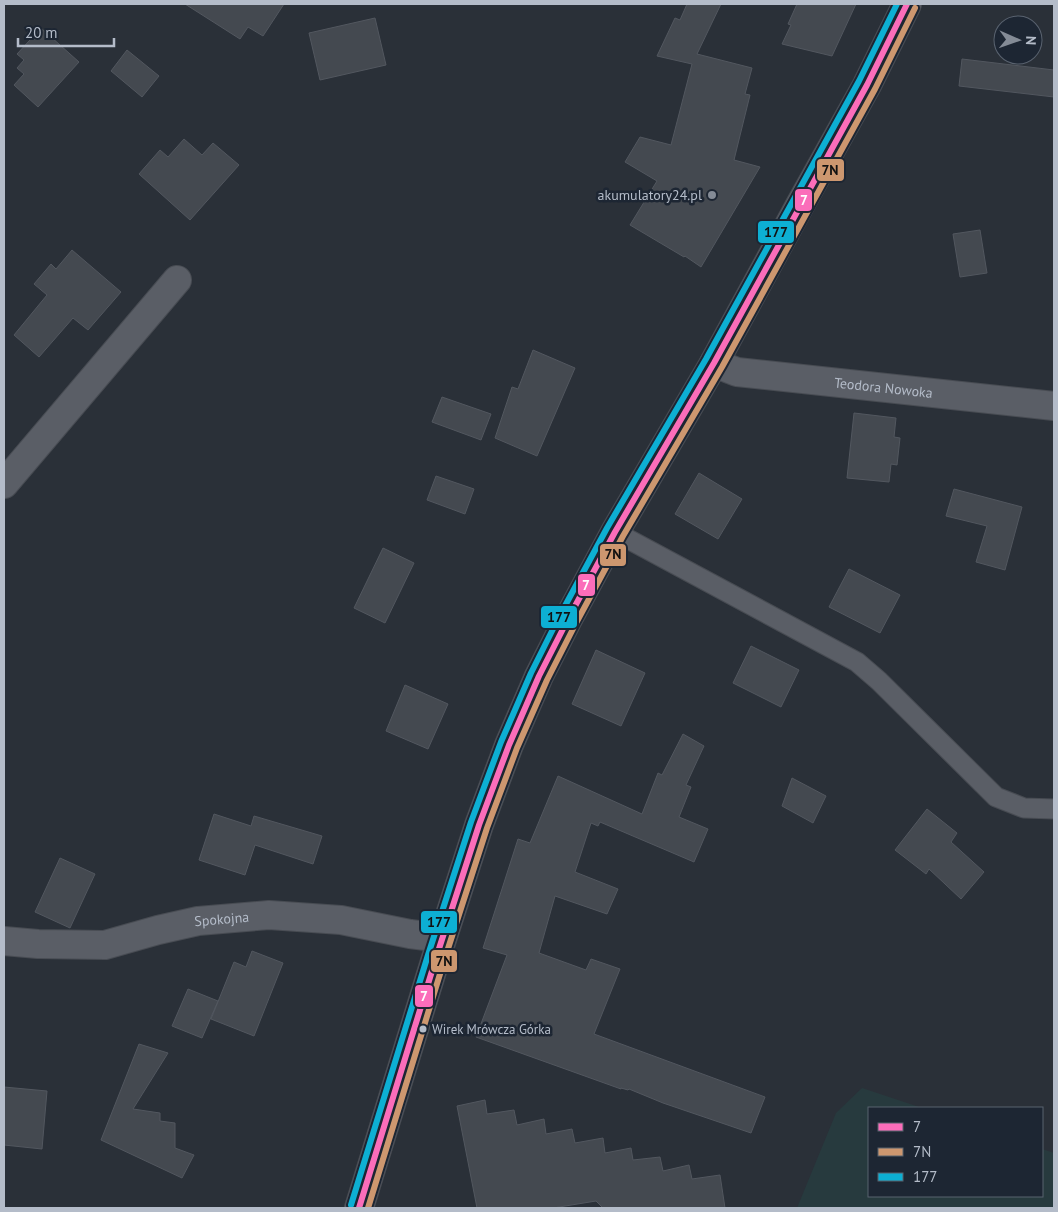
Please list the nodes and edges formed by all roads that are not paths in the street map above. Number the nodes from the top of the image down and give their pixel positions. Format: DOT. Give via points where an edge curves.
graph roads {
  1 [pos="906,4"];
  2 [pos="177,280"];
  3 [pos="714,363"];
  4 [pos="1054,406"];
  5 [pos="4,484"];
  6 [pos="616,532"];
  7 [pos="1054,809"];
  8 [pos="442,938"];
  9 [pos="4,941"];
  10 [pos="359,1208"];
  1 -- 3 [label="street" via="867,86"];
  2 -- 5 [label="street"];
  3 -- 4 [label="street, Teodora Nowoka" via="738,372"];
  3 -- 6 [label="street"];
  6 -- 7 [label="lane" via="857,662 880,681 996,798 1024,808"];
  6 -- 8 [label="street" via="539,676 513,736 479,825"];
  8 -- 9 [label="street, Spokojna" via="341,920 269,914 198,921 105,945"];
  8 -- 10 [label="street"];
}
